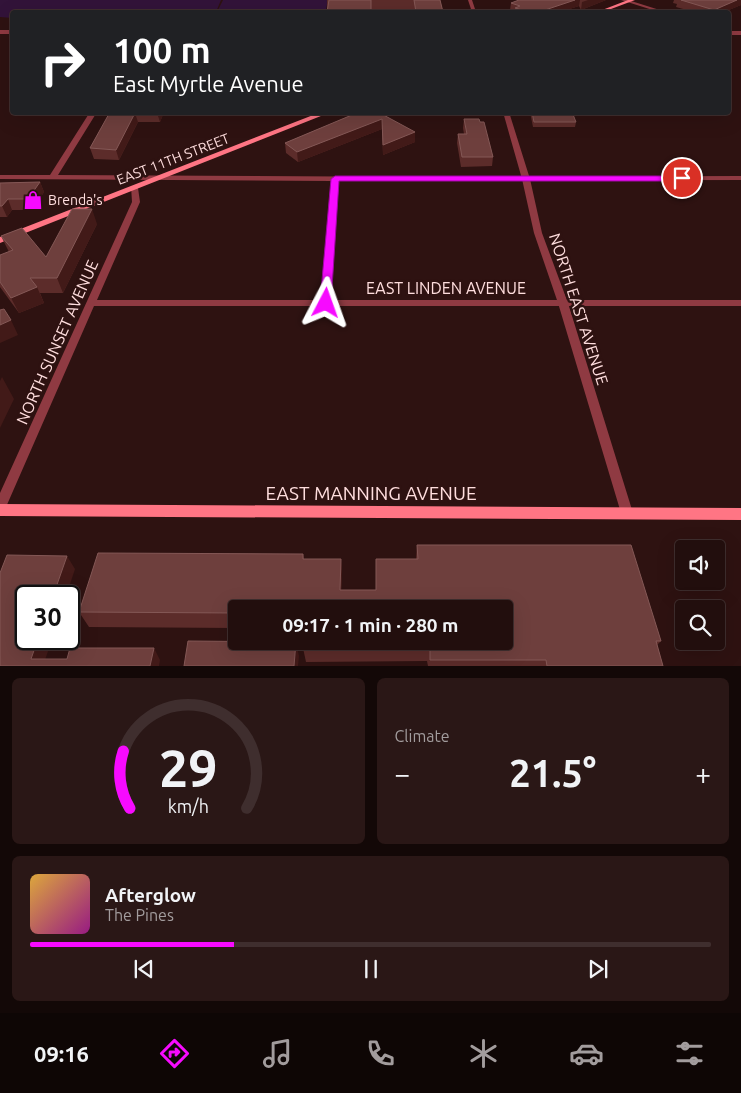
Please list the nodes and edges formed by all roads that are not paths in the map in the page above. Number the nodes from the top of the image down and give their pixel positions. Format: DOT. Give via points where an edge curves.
graph roads {
  1 [pos="628,1"];
  2 [pos="605,10"];
  3 [pos="657,10"];
  4 [pos="92,115"];
  5 [pos="320,115"];
  6 [pos="507,115"];
  7 [pos="0,177"];
  8 [pos="53,177"];
  9 [pos="160,178"];
  10 [pos="741,178"];
  11 [pos="335,179"];
  12 [pos="526,179"];
  13 [pos="134,188"];
  14 [pos="0,240"];
  15 [pos="91,302"];
  16 [pos="326,303"];
  17 [pos="563,303"];
  18 [pos="741,303"];
  19 [pos="0,509"];
  20 [pos="627,513"];
  21 [pos="741,514"];
  1 -- 2 [label="main road"];
  1 -- 3 [label="street"];
  4 -- 8 [label="street"];
  5 -- 9 [label="main road, EAST 11TH STREET"];
  6 -- 12 [label="street, NORTH EAST AVENUE"];
  7 -- 8 [label="street"];
  8 -- 9 [label="street"];
  9 -- 11 [label="street"];
  9 -- 13 [label="main road, EAST 11TH STREET"];
  10 -- 12 [label="street"];
  11 -- 12 [label="street"];
  11 -- 16 [label="street"];
  12 -- 17 [label="street, NORTH EAST AVENUE" via="538,233"];
  13 -- 14 [label="main road, EAST 11TH STREET"];
  13 -- 15 [label="street, NORTH SUNSET AVENUE" via="136,202"];
  15 -- 16 [label="street, EAST LINDEN AVENUE"];
  15 -- 19 [label="street, NORTH SUNSET AVENUE"];
  16 -- 17 [label="street, EAST LINDEN AVENUE"];
  17 -- 18 [label="street, EAST LINDEN AVENUE"];
  17 -- 20 [label="street, NORTH EAST AVENUE"];
  19 -- 20 [label="main road, EAST MANNING AVENUE"];
  20 -- 21 [label="main road, EAST MANNING AVENUE"];
}
